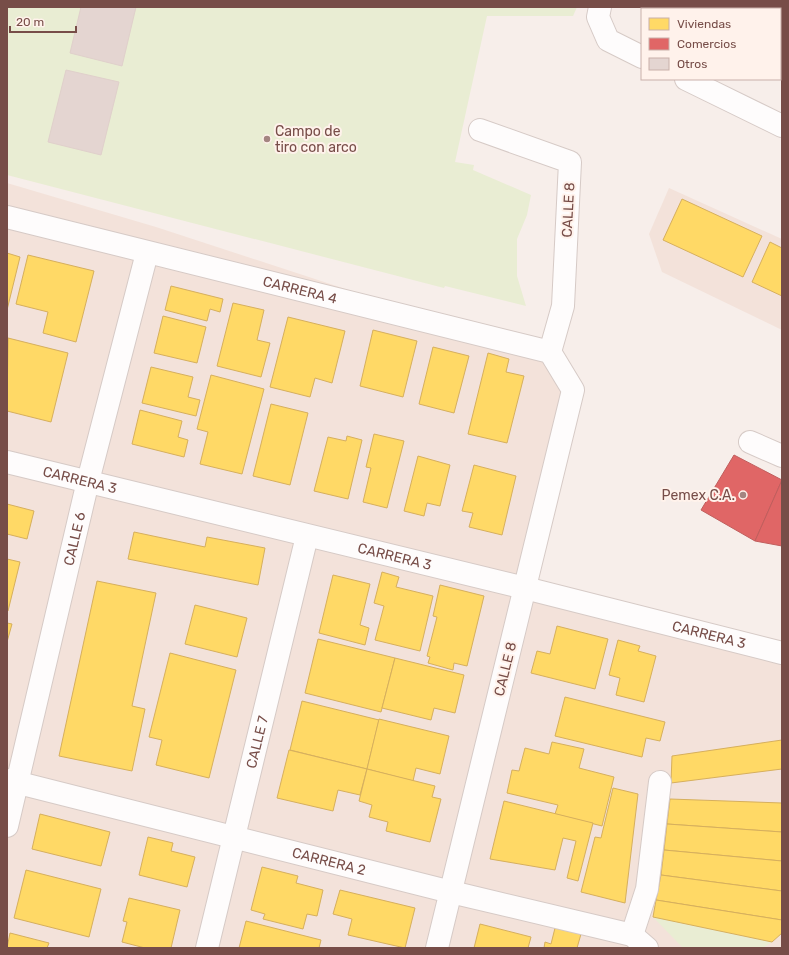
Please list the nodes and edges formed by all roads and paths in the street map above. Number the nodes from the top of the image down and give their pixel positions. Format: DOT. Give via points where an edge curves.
graph roads {
  1 [pos="600,7"];
  2 [pos="641,56"];
  3 [pos="688,80"];
  4 [pos="782,126"];
  5 [pos="480,130"];
  6 [pos="7,217"];
  7 [pos="147,253"];
  8 [pos="550,352"];
  9 [pos="750,442"];
  10 [pos="782,456"];
  11 [pos="7,462"];
  12 [pos="88,481"];
  13 [pos="307,536"];
  14 [pos="525,588"];
  15 [pos="782,653"];
  16 [pos="12,782"];
  17 [pos="660,782"];
  18 [pos="7,826"];
  19 [pos="234,837"];
  20 [pos="451,892"];
  21 [pos="640,941"];
  22 [pos="207,948"];
  23 [pos="437,948"];
  1 -- 2 [label="street" via="598,17 608,40"];
  3 -- 4 [label="street"];
  5 -- 8 [label="street, CALLE 8" via="570,162 563,306"];
  6 -- 7 [label="street, CARRERA 4"];
  7 -- 8 [label="street, CARRERA 4"];
  7 -- 12 [label="street, CALLE 6"];
  8 -- 14 [label="street, CALLE 8" via="573,390"];
  9 -- 10 [label="street"];
  11 -- 12 [label="street, CARRERA 3"];
  12 -- 13 [label="street, CARRERA 3"];
  12 -- 16 [label="street, CALLE 6"];
  13 -- 14 [label="street, CARRERA 3"];
  13 -- 19 [label="street, CALLE 7"];
  14 -- 15 [label="street, CARRERA 3"];
  14 -- 20 [label="street, CALLE 8"];
  16 -- 18 [label="street, CALLE 6"];
  16 -- 19 [label="street, CARRERA 2"];
  17 -- 21 [label="street"];
  19 -- 20 [label="street, CARRERA 2"];
  19 -- 22 [label="street, CALLE 7"];
  20 -- 21 [label="street, CARRERA 2"];
  20 -- 23 [label="street, CALLE 8"];
}
